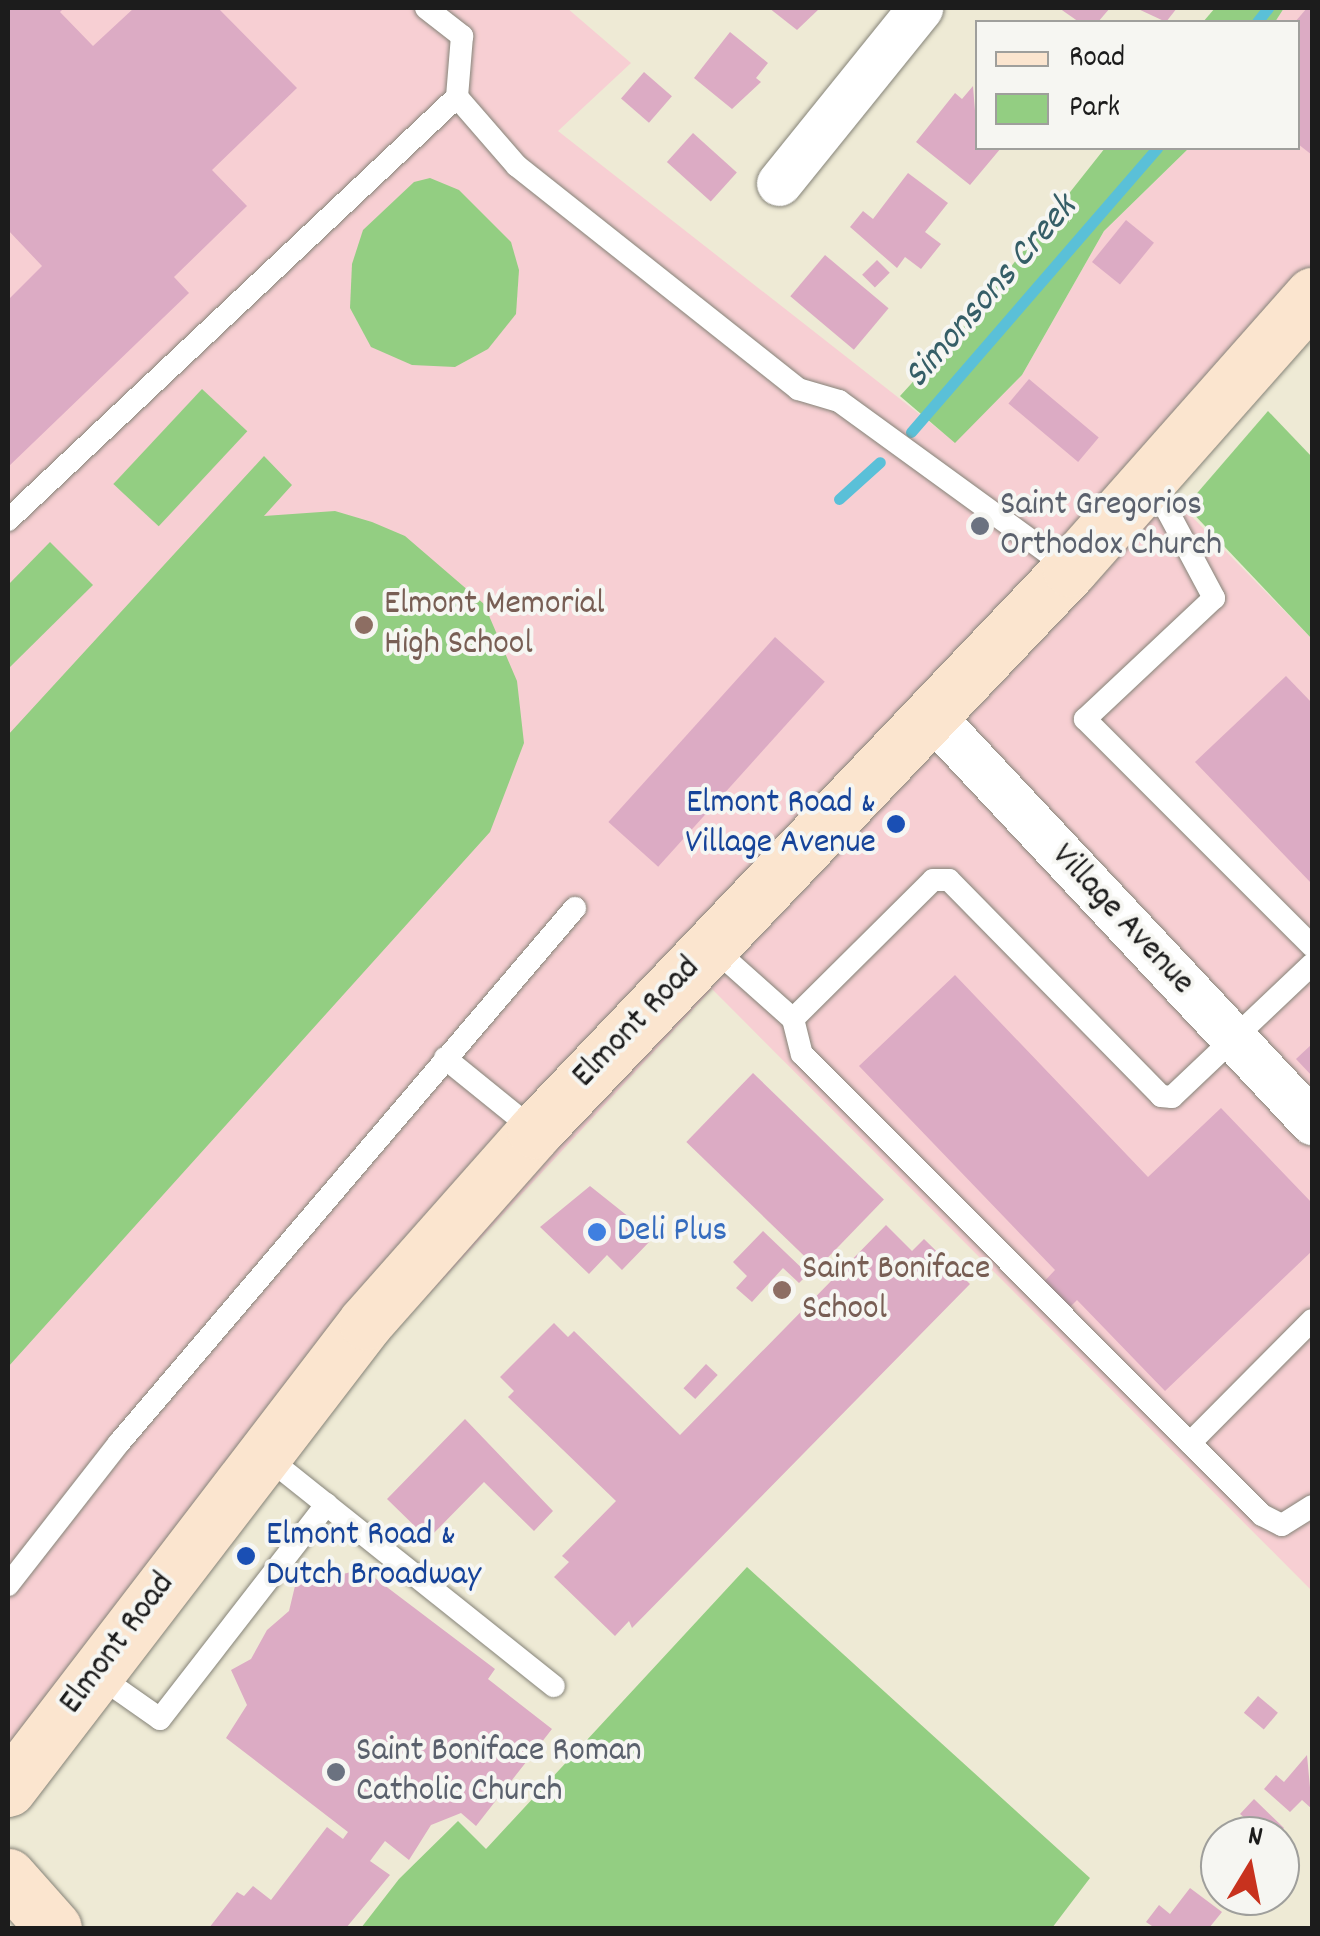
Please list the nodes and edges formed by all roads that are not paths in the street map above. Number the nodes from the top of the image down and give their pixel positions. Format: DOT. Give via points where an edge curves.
graph roads {
  1 [pos="426,8"];
  2 [pos="920,8"];
  3 [pos="457,98"];
  4 [pos="779,183"];
  5 [pos="1305,320"];
  6 [pos="1151,480"];
  7 [pos="8,520"];
  8 [pos="1070,569"];
  9 [pos="933,717"];
  10 [pos="575,908"];
  11 [pos="711,946"];
  12 [pos="1312,946"];
  13 [pos="1312,964"];
  14 [pos="793,1020"];
  15 [pos="1234,1039"];
  16 [pos="446,1058"];
  17 [pos="1312,1122"];
  18 [pos="535,1130"];
  19 [pos="1312,1320"];
  20 [pos="1190,1443"];
  21 [pos="260,1452"];
  22 [pos="327,1504"];
  23 [pos="1312,1506"];
  24 [pos="8,1585"];
  25 [pos="96,1674"];
  26 [pos="554,1686"];
  27 [pos="8,1789"];
  28 [pos="8,1876"];
  29 [pos="54,1928"];
  1 -- 3 [label="lane" via="462,36"];
  2 -- 4 [label="street"];
  3 -- 7 [label="lane"];
  3 -- 8 [label="lane" via="518,166 798,390 839,401"];
  5 -- 6 [label="main road, Elmont Road"];
  6 -- 8 [label="main road, Elmont Road"];
  6 -- 12 [label="lane" via="1214,598 1085,719"];
  8 -- 9 [label="main road, Elmont Road"];
  9 -- 11 [label="main road, Elmont Road"];
  9 -- 15 [label="street, Village Avenue"];
  10 -- 16 [label="lane"];
  11 -- 14 [label="lane"];
  11 -- 18 [label="main road, Elmont Road"];
  13 -- 15 [label="lane"];
  14 -- 15 [label="lane" via="933,880 949,880 1161,1096 1172,1097"];
  14 -- 20 [label="lane" via="802,1054"];
  15 -- 17 [label="street, Village Avenue"];
  16 -- 18 [label="lane"];
  16 -- 24 [label="lane" via="119,1443"];
  18 -- 21 [label="main road, Elmont Road"];
  19 -- 20 [label="lane"];
  20 -- 23 [label="lane" via="1262,1516 1282,1525"];
  21 -- 22 [label="lane"];
  21 -- 25 [label="main road, Elmont Road"];
  22 -- 25 [label="lane" via="160,1719"];
  22 -- 26 [label="lane"];
  25 -- 27 [label="main road, Elmont Road"];
  28 -- 29 [label="main road"];
}
